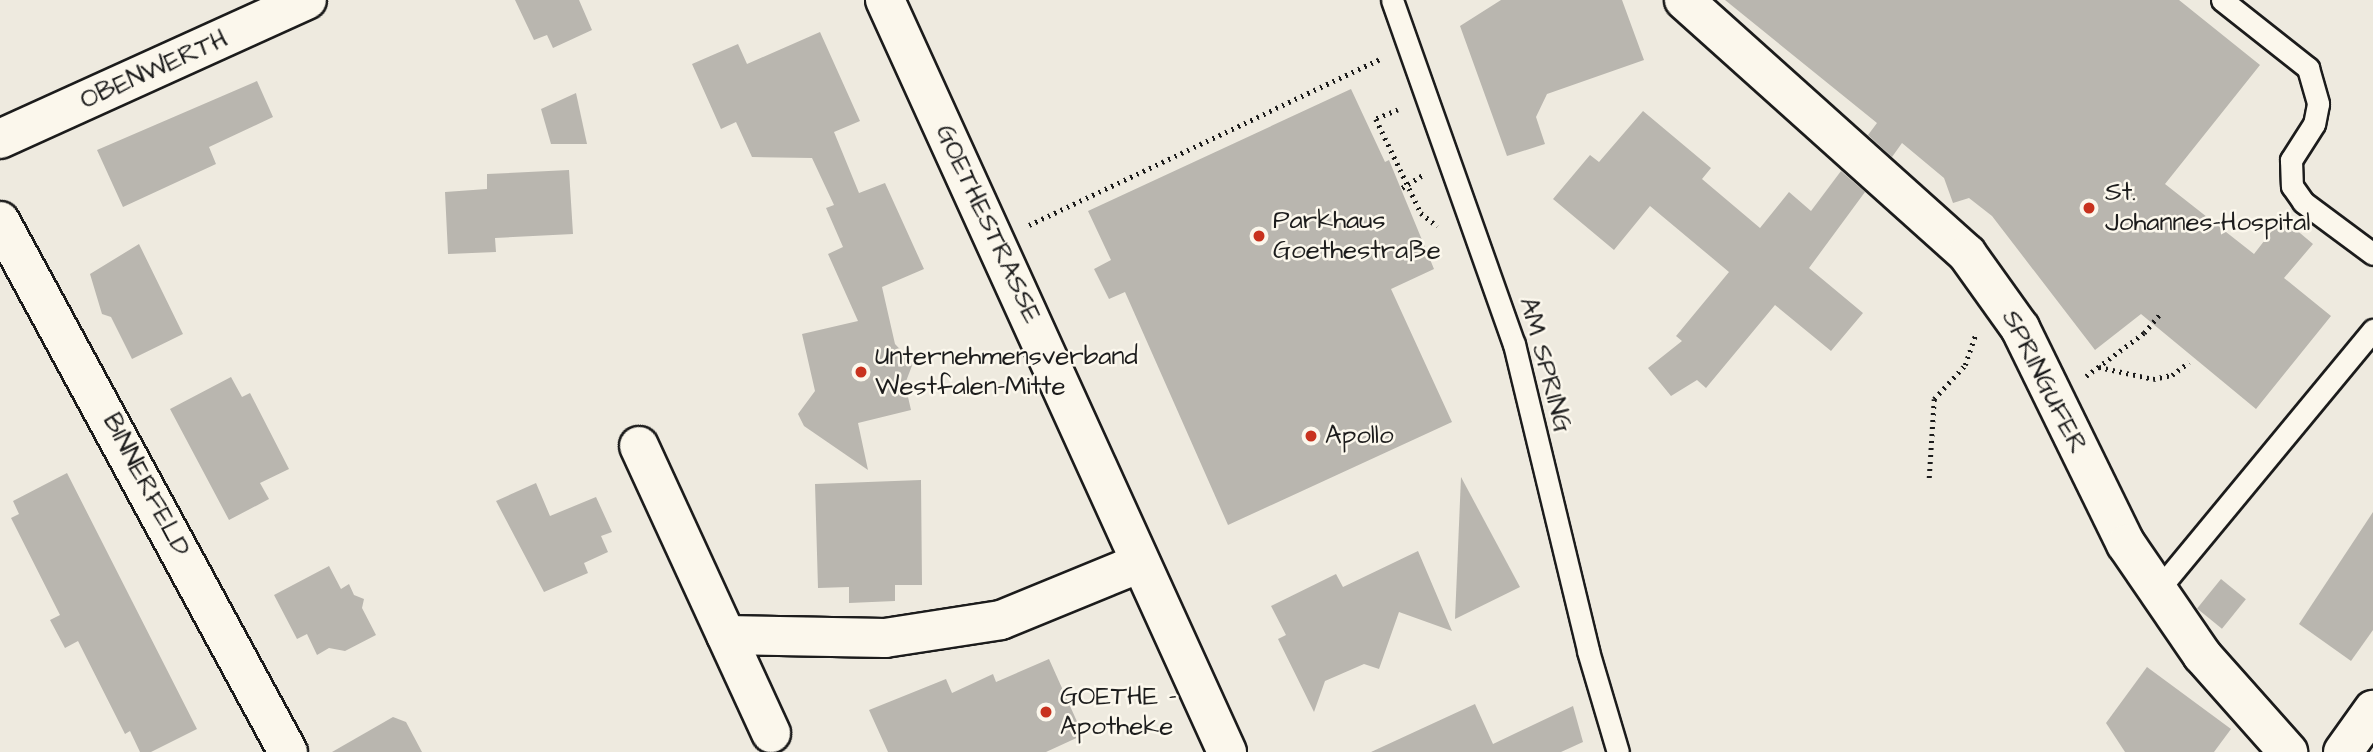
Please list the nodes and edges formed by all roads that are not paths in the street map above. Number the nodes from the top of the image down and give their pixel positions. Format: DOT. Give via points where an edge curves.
graph roads {
  1 [pos="307,0"];
  2 [pos="886,0"];
  3 [pos="1392,0"];
  4 [pos="1684,0"];
  5 [pos="2222,0"];
  6 [pos="0,139"];
  7 [pos="0,221"];
  8 [pos="2373,254"];
  9 [pos="2373,330"];
  10 [pos="639,446"];
  11 [pos="1140,563"];
  12 [pos="2157,591"];
  13 [pos="726,635"];
  14 [pos="2373,709"];
  15 [pos="771,733"];
  16 [pos="288,752"];
  17 [pos="1227,752"];
  18 [pos="1618,752"];
  19 [pos="2288,752"];
  20 [pos="2343,752"];
  1 -- 6 [label="street, OBENWERTH"];
  2 -- 11 [label="street, GOETHESTRASSE"];
  3 -- 18 [label="lane, AM SPRING" via="1514,344 1588,651"];
  4 -- 12 [label="street, SPRINGUFER" via="1949,234 2020,328 2126,544"];
  5 -- 8 [label="lane" via="2308,68 2318,104 2314,124 2291,160 2292,186 2303,202"];
  7 -- 16 [label="street, BINNERFELD"];
  9 -- 12 [label="lane"];
  10 -- 13 [label="street"];
  11 -- 13 [label="street" via="1001,620 885,638"];
  11 -- 17 [label="street, GOETHESTRASSE"];
  12 -- 19 [label="street, SPRINGUFER" via="2202,654"];
  13 -- 15 [label="street"];
  14 -- 20 [label="street"];
}
